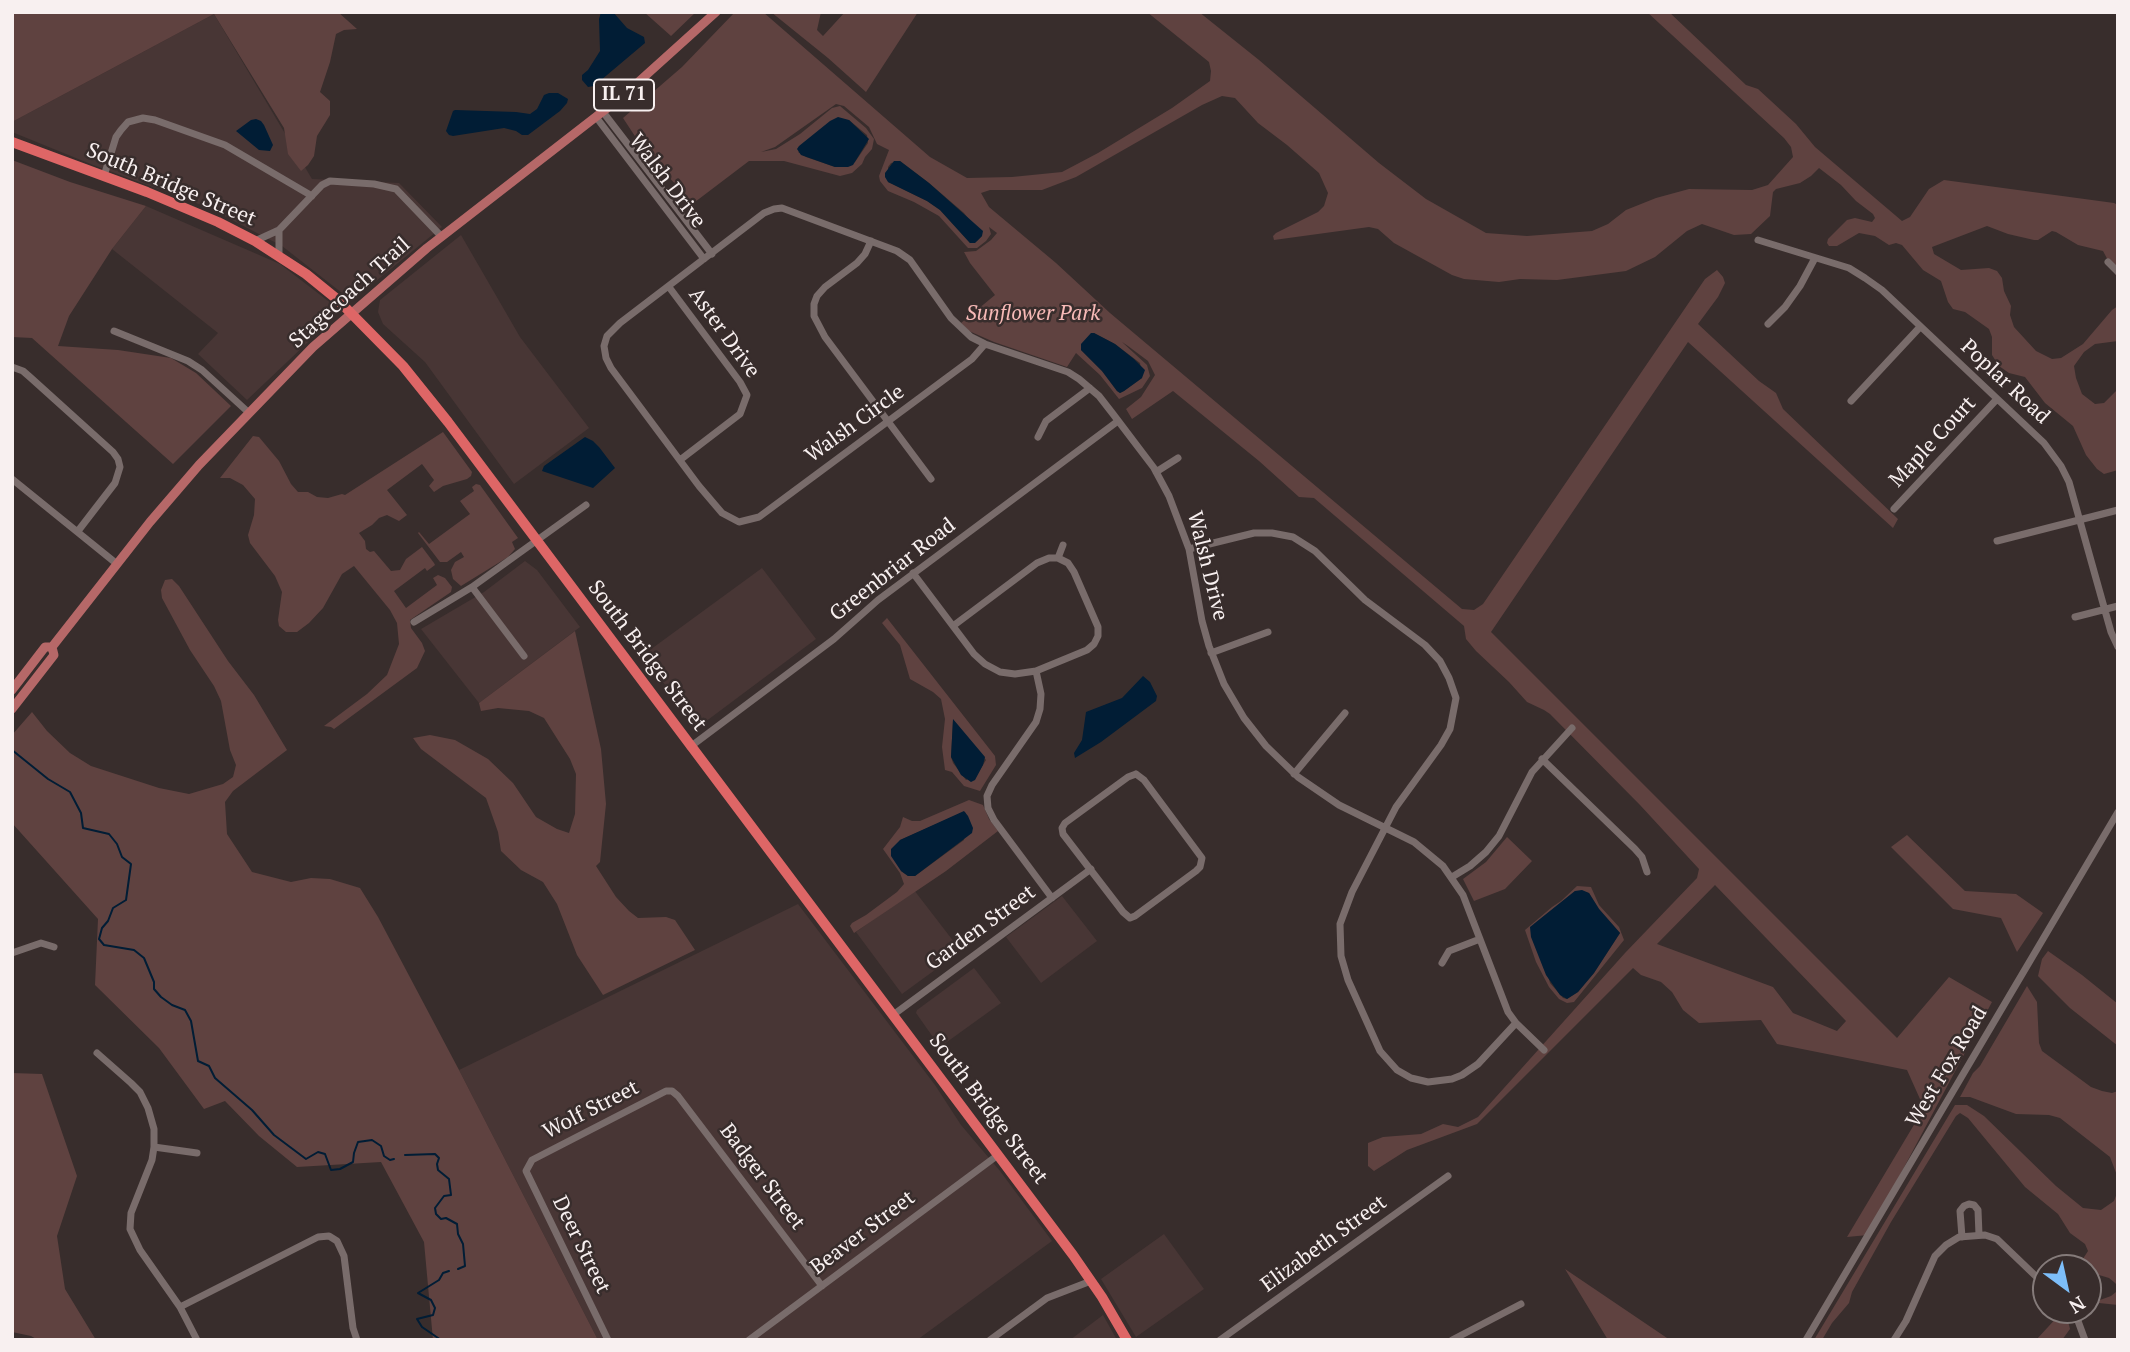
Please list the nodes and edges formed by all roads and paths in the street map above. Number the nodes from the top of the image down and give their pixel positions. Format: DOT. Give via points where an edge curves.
graph roads {
  1 [pos="716,12"];
  2 [pos="600,115"];
  3 [pos="12,142"];
  4 [pos="639,166"];
  5 [pos="104,176"];
  6 [pos="312,196"];
  7 [pos="279,230"];
  8 [pos="441,236"];
  9 [pos="1758,240"];
  10 [pos="255,241"];
  11 [pos="871,241"];
  12 [pos="712,254"];
  13 [pos="279,255"];
  14 [pos="1815,258"];
  15 [pos="705,259"];
  16 [pos="2108,262"];
  17 [pos="2118,272"];
  18 [pos="668,287"];
  19 [pos="352,312"];
  20 [pos="1768,324"];
  21 [pos="1920,327"];
  22 [pos="114,331"];
  23 [pos="985,344"];
  24 [pos="12,367"];
  25 [pos="1090,388"];
  26 [pos="1997,399"];
  27 [pos="1851,401"];
  28 [pos="248,412"];
  29 [pos="1118,421"];
  30 [pos="888,422"];
  31 [pos="1038,437"];
  32 [pos="1178,458"];
  33 [pos="680,460"];
  34 [pos="1156,472"];
  35 [pos="931,479"];
  36 [pos="12,480"];
  37 [pos="586,505"];
  38 [pos="1894,509"];
  39 [pos="2118,510"];
  40 [pos="2080,520"];
  41 [pos="78,531"];
  42 [pos="536,541"];
  43 [pos="1997,541"];
  44 [pos="1063,544"];
  45 [pos="1189,549"];
  46 [pos="1058,558"];
  47 [pos="117,564"];
  48 [pos="913,573"];
  49 [pos="472,587"];
  50 [pos="2118,606"];
  51 [pos="2104,609"];
  52 [pos="2075,617"];
  53 [pos="414,622"];
  54 [pos="953,626"];
  55 [pos="1268,632"];
  56 [pos="52,647"];
  57 [pos="2118,647"];
  58 [pos="1211,653"];
  59 [pos="524,656"];
  60 [pos="1036,671"];
  61 [pos="12,690"];
  62 [pos="12,709"];
  63 [pos="1345,713"];
  64 [pos="1572,728"];
  65 [pos="690,747"];
  66 [pos="1542,759"];
  67 [pos="1294,774"];
  68 [pos="2118,812"];
  69 [pos="1385,827"];
  70 [pos="1091,869"];
  71 [pos="1647,872"];
  72 [pos="1452,877"];
  73 [pos="1343,888"];
  74 [pos="1352,892"];
  75 [pos="1052,898"];
  76 [pos="1480,939"];
  77 [pos="54,947"];
  78 [pos="12,953"];
  79 [pos="1442,963"];
  80 [pos="893,1015"];
  81 [pos="1516,1023"];
  82 [pos="1544,1050"];
  83 [pos="97,1053"];
  84 [pos="672,1091"];
  85 [pos="155,1147"];
  86 [pos="197,1153"];
  87 [pos="998,1155"];
  88 [pos="529,1165"];
  89 [pos="1448,1176"];
  90 [pos="1979,1235"];
  91 [pos="1962,1237"];
  92 [pos="2032,1273"];
  93 [pos="1091,1281"];
  94 [pos="822,1286"];
  95 [pos="1521,1304"];
  96 [pos="180,1307"];
  97 [pos="197,1340"];
  98 [pos="357,1340"];
  99 [pos="608,1340"];
  100 [pos="749,1340"];
  101 [pos="990,1340"];
  102 [pos="1127,1340"];
  103 [pos="1220,1340"];
  104 [pos="1451,1340"];
  105 [pos="1805,1340"];
  106 [pos="1894,1340"];
  1 -- 2 [label="main road, Stagecoach Trail / IL 71"];
  2 -- 4 [label="street, Walsh Drive"];
  2 -- 8 [label="main road, Stagecoach Trail / IL 71"];
  3 -- 5 [label="highway, South Bridge Street"];
  4 -- 12 [label="street, Walsh Drive"];
  4 -- 15 [label="street, Walsh Drive"];
  5 -- 6 [label="street" via="121,130 128,122 143,118 225,145"];
  5 -- 10 [label="highway, South Bridge Street"];
  6 -- 7 [label="street"];
  6 -- 8 [label="street" via="330,181 396,189"];
  7 -- 10 [label="street"];
  7 -- 13 [label="street"];
  8 -- 19 [label="main road, Stagecoach Trail / IL 71"];
  9 -- 14 [label="street, Poplar Road"];
  10 -- 13 [label="highway, South Bridge Street"];
  11 -- 12 [label="street, Walsh Drive" via="776,208"];
  11 -- 23 [label="street, Walsh Drive" via="910,260 958,327"];
  11 -- 30 [label="street" via="857,263 821,291 810,307 821,331"];
  12 -- 15 [label="street, Walsh Drive"];
  13 -- 19 [label="highway, South Bridge Street"];
  14 -- 20 [label="street" via="1800,286"];
  14 -- 21 [label="street, Poplar Road" via="1866,278"];
  15 -- 18 [label="street, Walsh Circle"];
  16 -- 17 [label="street"];
  18 -- 33 [label="street, Walsh Circle" via="615,327 601,345 611,368"];
  18 -- 33 [label="street, Aster Drive" via="740,382 749,402"];
  19 -- 28 [label="main road, Stagecoach Trail / IL 71"];
  19 -- 42 [label="highway, South Bridge Street" via="416,382"];
  21 -- 26 [label="street, Poplar Road"];
  21 -- 27 [label="street"];
  22 -- 28 [label="street" via="188,360"];
  23 -- 25 [label="street, Walsh Drive" via="1068,372"];
  23 -- 30 [label="street, Walsh Circle" via="972,359"];
  24 -- 41 [label="street" via="31,378 118,458 115,483"];
  25 -- 29 [label="street, Walsh Drive"];
  25 -- 31 [label="street" via="1046,421"];
  26 -- 38 [label="street, Maple Court"];
  26 -- 40 [label="street, Poplar Road" via="2039,437 2061,466"];
  28 -- 47 [label="main road, Stagecoach Trail / IL 71"];
  29 -- 34 [label="street, Walsh Drive"];
  29 -- 48 [label="street, Greenbriar Road"];
  30 -- 33 [label="street, Walsh Circle" via="759,517 738,525 719,511"];
  30 -- 35 [label="street"];
  32 -- 34 [label="street"];
  34 -- 45 [label="street, Walsh Drive"];
  36 -- 41 [label="street"];
  37 -- 42 [label="street"];
  39 -- 40 [label="street"];
  40 -- 43 [label="street"];
  40 -- 51 [label="street, Poplar Road"];
  41 -- 47 [label="street"];
  42 -- 49 [label="street"];
  42 -- 65 [label="highway, South Bridge Street"];
  44 -- 46 [label="street"];
  45 -- 58 [label="street, Walsh Drive"];
  45 -- 69 [label="street" via="1265,533 1289,536 1315,551 1365,600 1435,654 1460,698 1441,745"];
  46 -- 54 [label="street" via="1037,563"];
  46 -- 60 [label="street" via="1074,572 1098,627 1099,640 1087,650"];
  47 -- 56 [label="main road, Stagecoach Trail / IL 71"];
  48 -- 54 [label="street"];
  48 -- 65 [label="street, Greenbriar Road"];
  49 -- 53 [label="street"];
  49 -- 59 [label="street"];
  50 -- 51 [label="street"];
  51 -- 52 [label="street"];
  51 -- 57 [label="street, Poplar Road"];
  54 -- 60 [label="street" via="974,654 992,668 1015,674"];
  55 -- 58 [label="street"];
  56 -- 61 [label="main road, Stagecoach Trail / IL 71" via="45,647"];
  56 -- 62 [label="main road, Stagecoach Trail / IL 71" via="54,655"];
  58 -- 67 [label="street, Walsh Drive" via="1244,718"];
  60 -- 75 [label="street" via="1041,694 1036,722 987,796 994,820"];
  63 -- 67 [label="street"];
  64 -- 66 [label="street"];
  65 -- 80 [label="highway, South Bridge Street"];
  66 -- 71 [label="street" via="1635,849"];
  66 -- 72 [label="street" via="1499,836 1470,866"];
  67 -- 69 [label="street, Walsh Drive"];
  68 -- 105 [label="street, West Fox Road"];
  69 -- 72 [label="street, Walsh Drive" via="1427,851"];
  69 -- 74 [label="street"];
  70 -- 70 [label="street" via="1130,918 1196,871 1202,858 1136,774 1062,828"];
  70 -- 75 [label="street, Garden Street"];
  72 -- 76 [label="street, Walsh Drive"];
  73 -- 74 [label="street"];
  74 -- 81 [label="street" via="1340,924 1342,964 1377,1046 1397,1070 1428,1082 1459,1077 1478,1064"];
  75 -- 80 [label="street, Garden Street"];
  76 -- 79 [label="street" via="1449,951"];
  76 -- 81 [label="street, Walsh Drive" via="1502,1000"];
  77 -- 78 [label="street" via="41,943"];
  80 -- 87 [label="highway, South Bridge Street"];
  81 -- 82 [label="street, Walsh Drive"];
  83 -- 85 [label="street" via="139,1092 148,1108"];
  84 -- 88 [label="street, Wolf Street"];
  84 -- 94 [label="street, Badger Street"];
  85 -- 86 [label="street"];
  85 -- 96 [label="street" via="130,1228"];
  87 -- 93 [label="highway, South Bridge Street"];
  87 -- 94 [label="street, Beaver Street"];
  88 -- 99 [label="street, Deer Street" via="529,1179"];
  89 -- 103 [label="street, Elizabeth Street"];
  90 -- 91 [label="street"];
  90 -- 91 [label="street" via="1978,1210 1969,1204 1960,1211"];
  90 -- 92 [label="street" via="1997,1240"];
  91 -- 106 [label="street" via="1935,1256"];
  93 -- 101 [label="street" via="1047,1298"];
  93 -- 102 [label="highway, South Bridge Street"];
  94 -- 100 [label="street, Beaver Street"];
  95 -- 104 [label="street"];
  96 -- 97 [label="street"];
  96 -- 98 [label="street" via="318,1237 329,1236 344,1256"];
}
